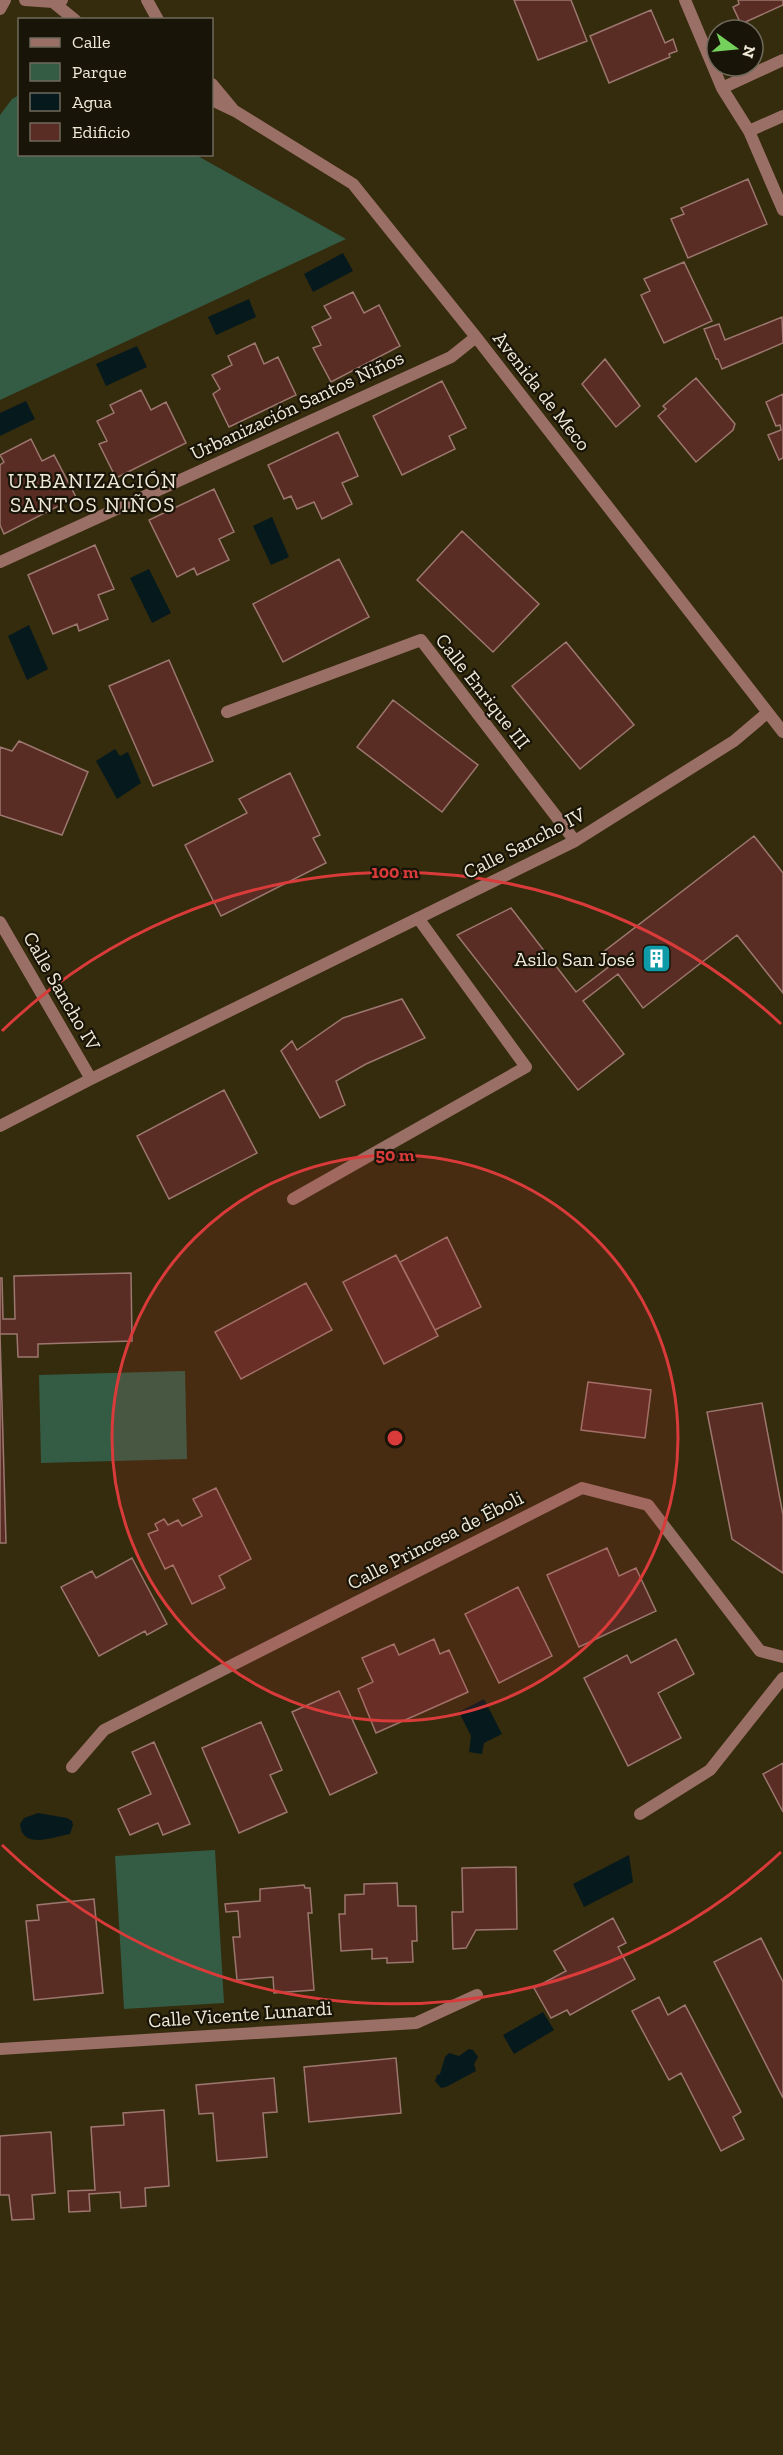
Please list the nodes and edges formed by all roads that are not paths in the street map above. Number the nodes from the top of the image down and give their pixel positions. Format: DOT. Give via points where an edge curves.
graph roads {
  1 [pos="5,0"];
  2 [pos="25,0"];
  3 [pos="147,0"];
  4 [pos="685,0"];
  5 [pos="57,1"];
  6 [pos="0,9"];
  7 [pos="73,18"];
  8 [pos="157,18"];
  9 [pos="783,60"];
  10 [pos="213,85"];
  11 [pos="722,88"];
  12 [pos="213,100"];
  13 [pos="235,111"];
  14 [pos="783,116"];
  15 [pos="749,131"];
  16 [pos="783,210"];
  17 [pos="476,337"];
  18 [pos="0,562"];
  19 [pos="227,712"];
  20 [pos="767,713"];
  21 [pos="783,732"];
  22 [pos="575,841"];
  23 [pos="418,918"];
  24 [pos="0,922"];
  25 [pos="91,1079"];
  26 [pos="0,1126"];
  27 [pos="294,1199"];
  28 [pos="783,1657"];
  29 [pos="783,1678"];
  30 [pos="72,1767"];
  31 [pos="640,1814"];
  32 [pos="477,1995"];
  33 [pos="0,2049"];
  1 -- 6 [label="street"];
  2 -- 5 [label="street"];
  3 -- 8 [label="street"];
  4 -- 11 [label="street"];
  5 -- 7 [label="street"];
  9 -- 11 [label="street"];
  10 -- 13 [label="street, Avenida de Meco"];
  11 -- 15 [label="street"];
  12 -- 13 [label="street, Avenida de Meco"];
  13 -- 17 [label="street, Avenida de Meco" via="353,184"];
  14 -- 15 [label="street"];
  15 -- 16 [label="street"];
  17 -- 18 [label="street, Urbanización Santos Niños" via="451,357"];
  17 -- 20 [label="street, Avenida de Meco"];
  19 -- 22 [label="street, Calle Enrique III" via="421,640"];
  20 -- 21 [label="street, Avenida de Meco"];
  20 -- 22 [label="street, Calle Sancho IV" via="734,741"];
  22 -- 23 [label="street, Calle Sancho IV"];
  23 -- 25 [label="street, Calle Sancho IV"];
  23 -- 27 [label="street" via="526,1067"];
  24 -- 25 [label="street, Calle Sancho IV"];
  25 -- 26 [label="street, Calle Sancho IV"];
  28 -- 30 [label="street, Calle Princesa de Éboli" via="760,1651 648,1505 582,1488 104,1730"];
  29 -- 31 [label="street" via="710,1770"];
  32 -- 33 [label="street, Calle Vicente Lunardi" via="416,2023"];
}
